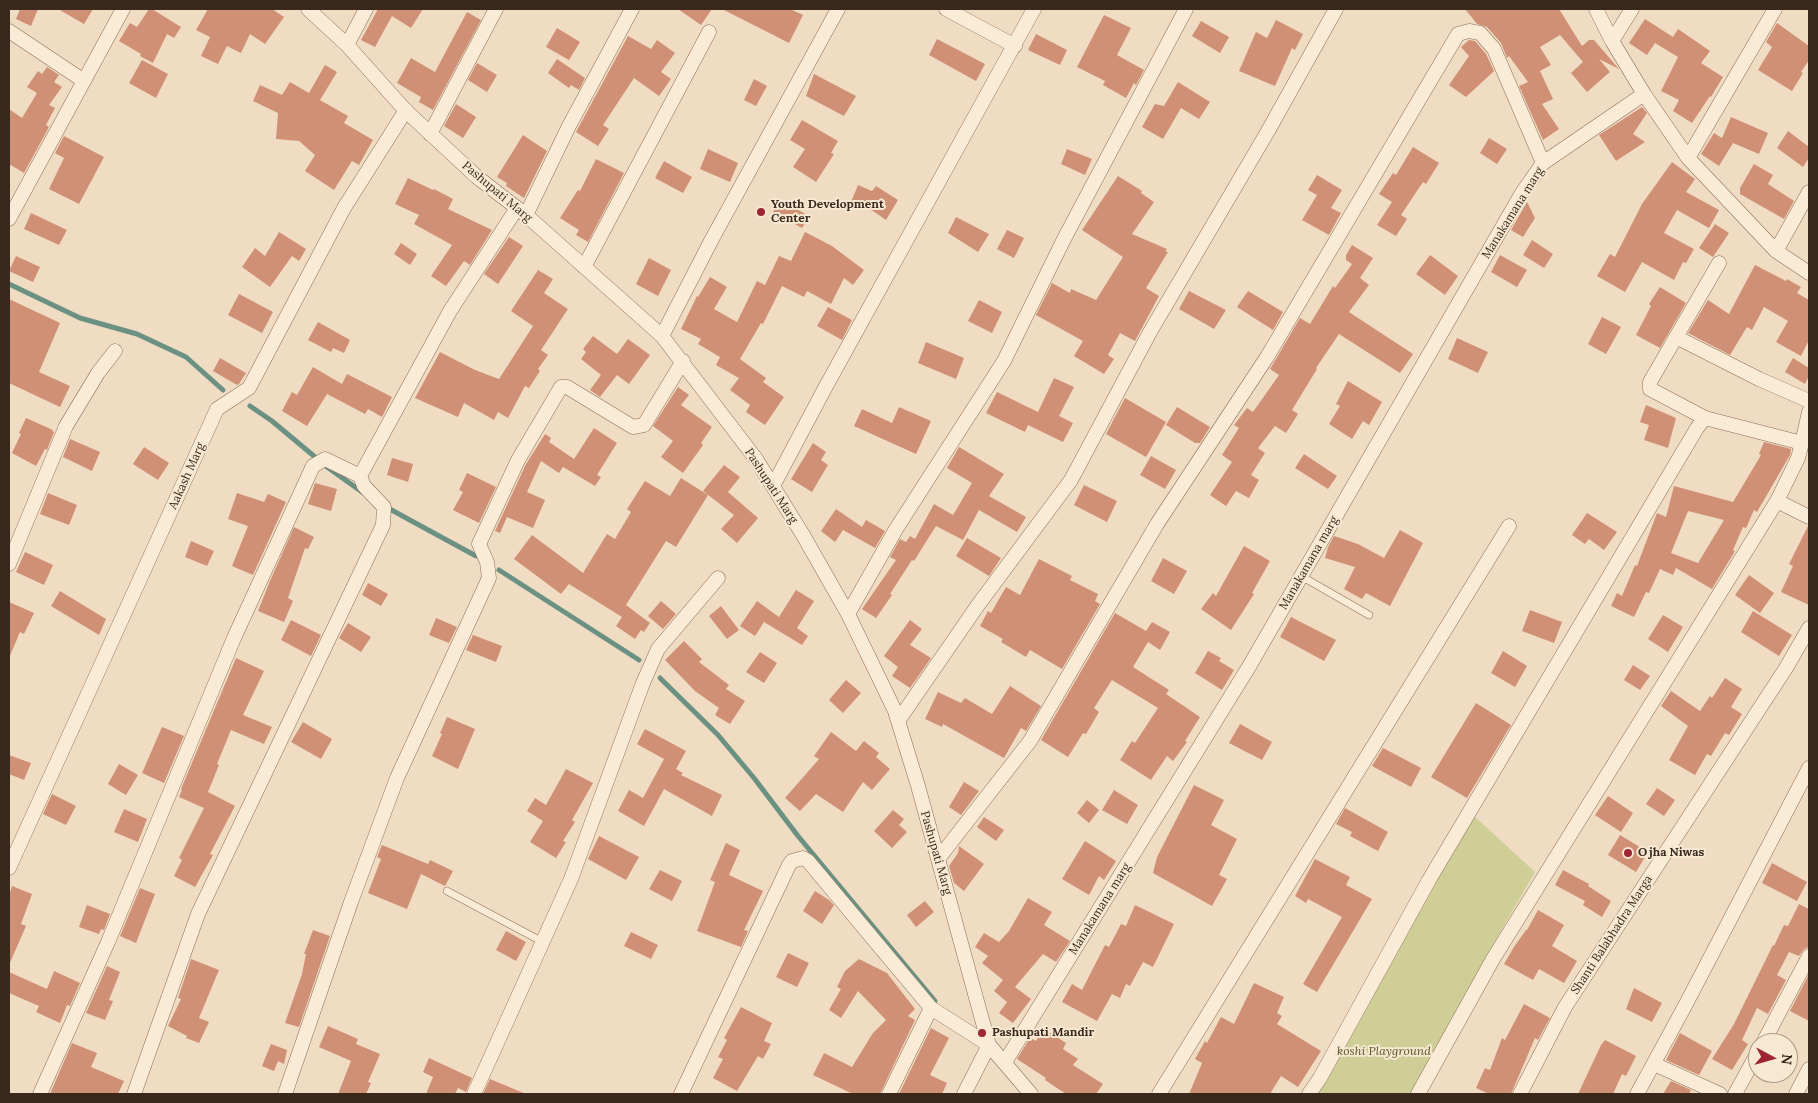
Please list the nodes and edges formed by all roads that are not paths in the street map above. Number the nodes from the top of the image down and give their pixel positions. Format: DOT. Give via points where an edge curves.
graph roads {
  1 [pos="123,9"];
  2 [pos="308,9"];
  3 [pos="366,9"];
  4 [pos="496,9"];
  5 [pos="632,9"];
  6 [pos="838,9"];
  7 [pos="946,9"];
  8 [pos="1034,9"];
  9 [pos="1186,9"];
  10 [pos="1336,9"];
  11 [pos="1596,9"];
  12 [pos="1632,9"];
  13 [pos="1775,9"];
  14 [pos="9,31"];
  15 [pos="709,32"];
  16 [pos="1612,40"];
  17 [pos="347,45"];
  18 [pos="1015,46"];
  19 [pos="84,81"];
  20 [pos="1644,94"];
  21 [pos="406,110"];
  22 [pos="430,134"];
  23 [pos="1688,158"];
  24 [pos="1543,163"];
  25 [pos="1809,192"];
  26 [pos="522,212"];
  27 [pos="9,219"];
  28 [pos="1776,251"];
  29 [pos="1719,263"];
  30 [pos="584,267"];
  31 [pos="1809,274"];
  32 [pos="662,336"];
  33 [pos="1676,337"];
  34 [pos="115,350"];
  35 [pos="683,361"];
  36 [pos="1809,401"];
  37 [pos="1809,412"];
  38 [pos="1705,418"];
  39 [pos="1802,443"];
  40 [pos="360,476"];
  41 [pos="773,486"];
  42 [pos="1777,501"];
  43 [pos="1809,517"];
  44 [pos="1509,526"];
  45 [pos="9,564"];
  46 [pos="1301,576"];
  47 [pos="718,578"];
  48 [pos="848,614"];
  49 [pos="1369,615"];
  50 [pos="1809,628"];
  51 [pos="898,721"];
  52 [pos="1809,768"];
  53 [pos="938,859"];
  54 [pos="9,868"];
  55 [pos="447,891"];
  56 [pos="543,942"];
  57 [pos="1809,956"];
  58 [pos="931,1008"];
  59 [pos="1768,1033"];
  60 [pos="989,1045"];
  61 [pos="1005,1062"];
  62 [pos="1654,1064"];
  63 [pos="1809,1069"];
  64 [pos="1748,1071"];
  65 [pos="40,1094"];
  66 [pos="134,1094"];
  67 [pos="285,1094"];
  68 [pos="474,1094"];
  69 [pos="681,1094"];
  70 [pos="889,1094"];
  71 [pos="964,1094"];
  72 [pos="1031,1094"];
  73 [pos="1159,1094"];
  74 [pos="1309,1094"];
  75 [pos="1418,1094"];
  76 [pos="1520,1094"];
  77 [pos="1637,1094"];
  78 [pos="1720,1094"];
  79 [pos="1736,1094"];
  80 [pos="1796,1094"];
  1 -- 19 [label="street"];
  2 -- 17 [label="street, Pashupati Marg"];
  3 -- 17 [label="street"];
  4 -- 22 [label="street"];
  5 -- 26 [label="street"];
  6 -- 32 [label="street"];
  7 -- 18 [label="street"];
  8 -- 18 [label="street"];
  9 -- 48 [label="street" via="1004,360 896,529"];
  10 -- 51 [label="street" via="1150,332 1071,480 978,605"];
  11 -- 16 [label="street"];
  12 -- 16 [label="street"];
  13 -- 23 [label="street"];
  14 -- 19 [label="street"];
  15 -- 30 [label="street"];
  16 -- 20 [label="street"];
  17 -- 21 [label="street, Pashupati Marg"];
  18 -- 41 [label="street"];
  19 -- 27 [label="street"];
  20 -- 23 [label="street"];
  20 -- 24 [label="street, Manakamana marg"];
  21 -- 22 [label="street, Pashupati Marg"];
  21 -- 54 [label="street, Aakash Marg" via="344,208 249,388 217,409"];
  22 -- 26 [label="street, Pashupati Marg"];
  23 -- 28 [label="street"];
  24 -- 46 [label="street, Manakamana marg" via="1522,193"];
  24 -- 53 [label="street" via="1494,49 1480,34 1458,34 1272,349 1157,524 1030,741"];
  25 -- 28 [label="street"];
  26 -- 30 [label="street, Pashupati Marg"];
  26 -- 40 [label="street" via="450,310"];
  28 -- 31 [label="street"];
  29 -- 33 [label="street"];
  30 -- 32 [label="street, Pashupati Marg"];
  32 -- 35 [label="street, Pashupati Marg"];
  33 -- 36 [label="street"];
  33 -- 38 [label="street" via="1650,382 1650,390"];
  34 -- 45 [label="street" via="66,426"];
  35 -- 41 [label="street, Pashupati Marg"];
  35 -- 67 [label="street" via="644,425 633,427 567,387 561,387 518,460 478,544 488,562 489,578 397,778 350,902"];
  37 -- 39 [label="street"];
  38 -- 39 [label="street"];
  38 -- 74 [label="street" via="1429,880"];
  39 -- 42 [label="street"];
  40 -- 65 [label="street" via="319,463 234,638 108,942"];
  40 -- 66 [label="street" via="364,486 381,504 383,525 198,914"];
  41 -- 48 [label="street, Pashupati Marg"];
  42 -- 43 [label="street"];
  42 -- 75 [label="street" via="1493,959"];
  44 -- 73 [label="street"];
  46 -- 49 [label="lane"];
  46 -- 61 [label="street, Manakamana marg" via="1250,665"];
  47 -- 56 [label="street" via="658,649 571,879"];
  48 -- 51 [label="street, Pashupati Marg"];
  50 -- 76 [label="street, Shanti Balabhadra Marga" via="1565,1007"];
  51 -- 53 [label="street, Pashupati Marg"];
  52 -- 62 [label="street"];
  53 -- 60 [label="street, Pashupati Marg"];
  55 -- 56 [label="lane"];
  56 -- 68 [label="street"];
  57 -- 59 [label="street"];
  58 -- 60 [label="street"];
  58 -- 69 [label="street" via="808,861 803,858 792,861"];
  58 -- 70 [label="street"];
  60 -- 61 [label="street, Pashupati Marg"];
  60 -- 71 [label="street"];
  61 -- 72 [label="street, Pashupati Marg"];
  62 -- 77 [label="street"];
  62 -- 78 [label="street"];
  63 -- 80 [label="street"];
  64 -- 79 [label="street"];
}
